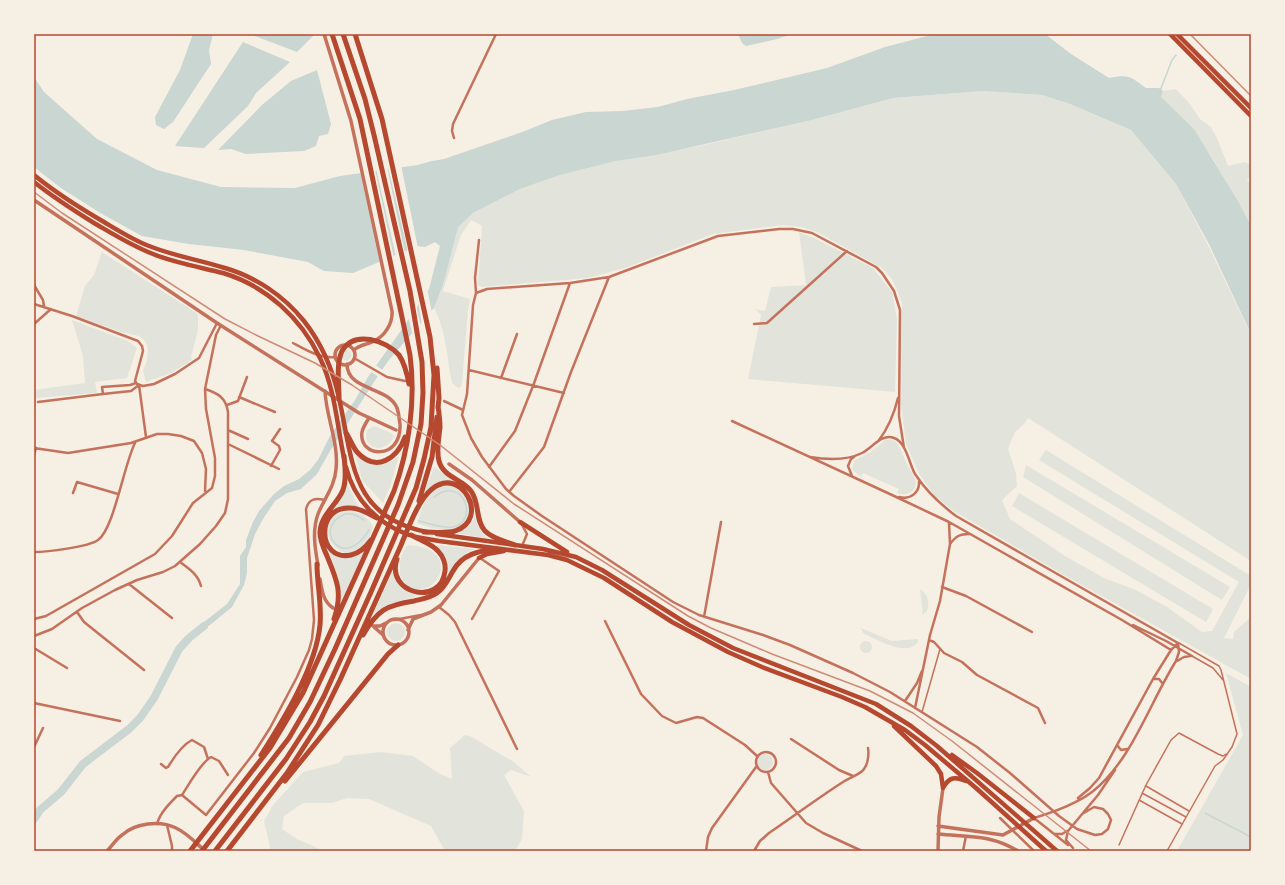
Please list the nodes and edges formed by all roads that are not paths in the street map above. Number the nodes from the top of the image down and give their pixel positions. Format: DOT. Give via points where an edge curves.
graph roads {
  1 [pos="324,34"];
  2 [pos="332,34"];
  3 [pos="343,34"];
  4 [pos="354,34"];
  5 [pos="496,34"];
  6 [pos="1170,34"];
  7 [pos="1177,34"];
  8 [pos="1251,108"];
  9 [pos="1251,116"];
  10 [pos="454,138"];
  11 [pos="34,175"];
  12 [pos="34,182"];
  13 [pos="34,200"];
  14 [pos="478,240"];
  15 [pos="847,251"];
  16 [pos="609,277"];
  17 [pos="570,283"];
  18 [pos="34,285"];
  19 [pos="476,293"];
  20 [pos="34,304"];
  21 [pos="44,306"];
  22 [pos="51,309"];
  23 [pos="217,322"];
  24 [pos="34,324"];
  25 [pos="754,324"];
  26 [pos="221,325"];
  27 [pos="518,334"];
  28 [pos="293,343"];
  29 [pos="432,349"];
  30 [pos="354,350"];
  31 [pos="336,357"];
  32 [pos="354,358"];
  33 [pos="347,364"];
  34 [pos="469,370"];
  35 [pos="247,377"];
  36 [pos="501,378"];
  37 [pos="405,382"];
  38 [pos="136,383"];
  39 [pos="139,385"];
  40 [pos="534,386"];
  41 [pos="205,389"];
  42 [pos="325,391"];
  43 [pos="564,393"];
  44 [pos="103,394"];
  45 [pos="411,394"];
  46 [pos="899,395"];
  47 [pos="239,397"];
  48 [pos="339,397"];
  49 [pos="444,401"];
  50 [pos="38,402"];
  51 [pos="227,406"];
  52 [pos="438,406"];
  53 [pos="463,410"];
  54 [pos="276,412"];
  55 [pos="369,418"];
  56 [pos="732,421"];
  57 [pos="228,430"];
  58 [pos="280,430"];
  59 [pos="396,430"];
  60 [pos="346,432"];
  61 [pos="146,437"];
  62 [pos="248,438"];
  63 [pos="878,441"];
  64 [pos="135,442"];
  65 [pos="228,444"];
  66 [pos="35,448"];
  67 [pos="404,448"];
  68 [pos="904,448"];
  69 [pos="34,455"];
  70 [pos="344,456"];
  71 [pos="855,456"];
  72 [pos="810,457"];
  73 [pos="449,464"];
  74 [pos="271,466"];
  75 [pos="489,467"];
  76 [pos="279,470"];
  77 [pos="852,476"];
  78 [pos="918,478"];
  79 [pos="205,492"];
  80 [pos="509,492"];
  81 [pos="73,493"];
  82 [pos="118,494"];
  83 [pos="892,495"];
  84 [pos="325,500"];
  85 [pos="417,510"];
  86 [pos="377,518"];
  87 [pos="520,522"];
  88 [pos="721,522"];
  89 [pos="949,522"];
  90 [pos="377,530"];
  91 [pos="424,532"];
  92 [pos="970,534"];
  93 [pos="411,535"];
  94 [pos="402,543"];
  95 [pos="950,544"];
  96 [pos="515,545"];
  97 [pos="522,546"];
  98 [pos="497,549"];
  99 [pos="508,550"];
  100 [pos="34,552"];
  101 [pos="576,557"];
  102 [pos="479,558"];
  103 [pos="180,562"];
  104 [pos="317,564"];
  105 [pos="129,584"];
  106 [pos="200,586"];
  107 [pos="942,587"];
  108 [pos="439,607"];
  109 [pos="333,608"];
  110 [pos="77,612"];
  111 [pos="422,615"];
  112 [pos="704,617"];
  113 [pos="172,618"];
  114 [pos="34,619"];
  115 [pos="472,619"];
  116 [pos="394,620"];
  117 [pos="1122,620"];
  118 [pos="605,621"];
  119 [pos="387,623"];
  120 [pos="408,630"];
  121 [pos="1032,632"];
  122 [pos="384,634"];
  123 [pos="34,636"];
  124 [pos="929,640"];
  125 [pos="1178,643"];
  126 [pos="326,645"];
  127 [pos="398,645"];
  128 [pos="1175,646"];
  129 [pos="34,648"];
  130 [pos="940,648"];
  131 [pos="1180,649"];
  132 [pos="1171,650"];
  133 [pos="1192,656"];
  134 [pos="1176,662"];
  135 [pos="925,663"];
  136 [pos="67,668"];
  137 [pos="144,670"];
  138 [pos="1153,679"];
  139 [pos="340,680"];
  140 [pos="1224,680"];
  141 [pos="1163,685"];
  142 [pos="904,701"];
  143 [pos="34,703"];
  144 [pos="915,708"];
  145 [pos="875,712"];
  146 [pos="922,712"];
  147 [pos="120,721"];
  148 [pos="1045,723"];
  149 [pos="43,728"];
  150 [pos="791,739"];
  151 [pos="1117,745"];
  152 [pos="937,746"];
  153 [pos="34,747"];
  154 [pos="868,748"];
  155 [pos="517,749"];
  156 [pos="1128,749"];
  157 [pos="1228,753"];
  158 [pos="757,756"];
  159 [pos="208,758"];
  160 [pos="1120,763"];
  161 [pos="161,764"];
  162 [pos="756,767"];
  163 [pos="768,772"];
  164 [pos="228,775"];
  165 [pos="853,776"];
  166 [pos="245,780"];
  167 [pos="972,784"];
  168 [pos="1146,786"];
  169 [pos="943,788"];
  170 [pos="1142,793"];
  171 [pos="182,795"];
  172 [pos="1139,800"];
  173 [pos="1073,802"];
  174 [pos="1190,811"];
  175 [pos="797,813"];
  176 [pos="1082,814"];
  177 [pos="255,815"];
  178 [pos="1186,817"];
  179 [pos="1000,818"];
  180 [pos="1034,818"];
  181 [pos="157,824"];
  182 [pos="1182,824"];
  183 [pos="167,825"];
  184 [pos="938,826"];
  185 [pos="1068,831"];
  186 [pos="1052,833"];
  187 [pos="938,834"];
  188 [pos="966,836"];
  189 [pos="1119,845"];
  190 [pos="206,848"];
  191 [pos="1073,848"];
  192 [pos="191,850"];
  193 [pos="107,851"];
  194 [pos="172,851"];
  195 [pos="202,851"];
  196 [pos="215,851"];
  197 [pos="227,851"];
  198 [pos="706,851"];
  199 [pos="754,851"];
  200 [pos="862,851"];
  201 [pos="938,851"];
  202 [pos="963,851"];
  203 [pos="1018,851"];
  204 [pos="1034,851"];
  205 [pos="1046,851"];
  206 [pos="1057,851"];
  207 [pos="1076,851"];
  208 [pos="1167,851"];
  1 -- 30 [label="street" via="351,121 393,315 387,329 374,341 358,346"];
  2 -- 45 [label="highway" via="360,119 407,341 411,365"];
  3 -- 190 [label="highway" via="370,118 410,291 422,356 421,424 408,480 330,662 304,714 284,745"];
  4 -- 29 [label="highway" via="382,119"];
  5 -- 10 [label="street" via="453,124"];
  6 -- 9 [label="main road"];
  7 -- 8 [label="main road"];
  11 -- 48 [label="main road" via="81,208 138,242 232,270 272,291 299,315 316,337 329,364"];
  12 -- 70 [label="main road" via="67,206 138,248 172,261 234,277 280,304 302,328 321,359 331,386"];
  13 -- 23 [label="street"];
  14 -- 19 [label="street" via="474,278"];
  15 -- 16 [label="street" via="812,233 779,229 718,236"];
  15 -- 25 [label="street" via="767,323"];
  15 -- 46 [label="street" via="867,261 882,273 898,300"];
  16 -- 17 [label="street"];
  16 -- 43 [label="street"];
  17 -- 19 [label="street" via="487,289"];
  17 -- 40 [label="street"];
  18 -- 21 [label="street"];
  19 -- 34 [label="street"];
  20 -- 21 [label="street"];
  21 -- 22 [label="street"];
  22 -- 24 [label="street"];
  22 -- 38 [label="street" via="139,342 144,351"];
  23 -- 26 [label="street"];
  23 -- 39 [label="street" via="199,358 154,384"];
  26 -- 41 [label="street" via="216,335"];
  26 -- 42 [label="street"];
  27 -- 36 [label="street"];
  28 -- 31 [label="street" via="318,354"];
  29 -- 52 [label="highway" via="436,361"];
  29 -- 196 [label="highway" via="434,375 430,427 417,484 404,516 330,684 310,722 282,764"];
  30 -- 31 [label="street" via="344,345 338,348"];
  30 -- 32 [label="street"];
  31 -- 33 [label="street" via="341,363"];
  32 -- 33 [label="street"];
  32 -- 37 [label="street" via="385,376"];
  33 -- 55 [label="street" via="348,375 388,397 396,406 400,427 396,443 382,452 368,448 363,441 362,433"];
  34 -- 36 [label="street"];
  34 -- 53 [label="street"];
  35 -- 47 [label="street"];
  36 -- 40 [label="street"];
  38 -- 39 [label="street"];
  38 -- 44 [label="street" via="102,387"];
  39 -- 44 [label="street" via="131,391"];
  39 -- 61 [label="street"];
  40 -- 43 [label="street"];
  40 -- 75 [label="street" via="515,431"];
  41 -- 51 [label="street" via="219,394"];
  41 -- 79 [label="street" via="215,472 212,488"];
  42 -- 55 [label="street"];
  42 -- 84 [label="street" via="337,466 335,478"];
  43 -- 80 [label="street" via="544,447"];
  44 -- 50 [label="street"];
  45 -- 48 [label="highway" via="406,370 397,353 382,343 363,339 349,344 340,356"];
  45 -- 67 [label="highway" via="410,422"];
  46 -- 63 [label="street" via="889,426"];
  46 -- 68 [label="street" via="900,431"];
  47 -- 51 [label="street" via="236,403"];
  47 -- 54 [label="street"];
  48 -- 60 [label="main road"];
  49 -- 53 [label="street"];
  51 -- 57 [label="street"];
  52 -- 85 [label="highway" via="431,464"];
  52 -- 96 [label="highway" via="439,463 445,471 471,490 485,531 493,537"];
  53 -- 75 [label="street" via="463,418 471,438"];
  55 -- 59 [label="street"];
  56 -- 72 [label="street"];
  57 -- 62 [label="street"];
  57 -- 65 [label="street"];
  58 -- 74 [label="street" via="272,441 280,450"];
  60 -- 67 [label="highway" via="357,451 372,461 382,462"];
  60 -- 91 [label="main road" via="352,465 373,504 395,521"];
  61 -- 64 [label="street"];
  61 -- 79 [label="street" via="168,434 183,436 195,442 205,461"];
  63 -- 68 [label="street" via="892,437 898,439"];
  63 -- 71 [label="street"];
  64 -- 66 [label="street" via="68,453"];
  64 -- 82 [label="street"];
  65 -- 74 [label="street"];
  65 -- 103 [label="street" via="228,499 225,513 210,533"];
  66 -- 69 [label="street"];
  67 -- 90 [label="highway" via="398,480"];
  68 -- 78 [label="street"];
  70 -- 86 [label="main road" via="354,489"];
  70 -- 126 [label="highway" via="344,488 324,518 320,530 339,594"];
  71 -- 72 [label="street" via="826,460"];
  71 -- 77 [label="street" via="848,466"];
  72 -- 77 [label="street"];
  73 -- 87 [label="street" via="472,480"];
  74 -- 76 [label="street"];
  75 -- 80 [label="street"];
  77 -- 83 [label="street"];
  78 -- 83 [label="street" via="919,484 911,496 903,498"];
  78 -- 125 [label="street" via="929,493 956,516"];
  79 -- 114 [label="street" via="193,503 172,536 155,554 46,616"];
  80 -- 112 [label="street" via="673,602"];
  81 -- 82 [label="street" via="77,482"];
  82 -- 100 [label="street" via="107,528 97,541"];
  83 -- 89 [label="street"];
  84 -- 104 [label="street" via="315,527"];
  84 -- 171 [label="street" via="313,499 306,509 314,620 309,650 297,677 254,753 206,815"];
  85 -- 91 [label="highway" via="429,491 442,484 459,486 470,499 471,514 463,526 446,533"];
  85 -- 94 [label="highway"];
  86 -- 90 [label="highway" via="358,509 342,509 328,519 324,532 332,550 348,555 362,550"];
  86 -- 93 [label="main road"];
  87 -- 97 [label="street" via="527,534"];
  87 -- 101 [label="main road"];
  88 -- 112 [label="street"];
  89 -- 92 [label="street"];
  89 -- 95 [label="street"];
  90 -- 126 [label="highway"];
  91 -- 96 [label="main road"];
  92 -- 95 [label="street" via="955,537"];
  92 -- 117 [label="street"];
  93 -- 94 [label="highway" via="433,547 442,557 444,575 435,589 417,593 402,584 395,569"];
  93 -- 98 [label="main road"];
  94 -- 139 [label="highway"];
  95 -- 107 [label="street"];
  96 -- 97 [label="main road"];
  97 -- 101 [label="main road"];
  98 -- 99 [label="main road"];
  98 -- 139 [label="highway" via="479,551 466,556 456,566 445,586 432,596 396,604 382,611 368,626"];
  99 -- 102 [label="main road"];
  99 -- 145 [label="main road" via="554,556 580,565 686,630 728,652"];
  101 -- 152 [label="main road" via="602,570 713,638 763,661 872,702"];
  102 -- 108 [label="street"];
  102 -- 115 [label="street" via="499,572"];
  103 -- 105 [label="street" via="163,572"];
  103 -- 106 [label="street" via="199,578"];
  104 -- 109 [label="street" via="324,598"];
  104 -- 166 [label="highway" via="320,623 316,650 287,710"];
  105 -- 110 [label="street"];
  105 -- 113 [label="street"];
  107 -- 121 [label="street" via="966,596"];
  107 -- 124 [label="street"];
  108 -- 111 [label="street"];
  108 -- 155 [label="street" via="455,622"];
  110 -- 123 [label="street" via="52,629"];
  110 -- 137 [label="street" via="84,622"];
  111 -- 116 [label="street"];
  111 -- 120 [label="street" via="412,620"];
  112 -- 142 [label="street" via="796,648 878,685"];
  116 -- 119 [label="street"];
  116 -- 120 [label="street" via="404,622"];
  117 -- 128 [label="street"];
  117 -- 132 [label="street"];
  118 -- 158 [label="street" via="641,694 662,716 677,723 701,717 746,745"];
  119 -- 122 [label="street"];
  119 -- 122 [label="street" via="373,626"];
  120 -- 127 [label="street" via="407,638"];
  122 -- 127 [label="street" via="389,643"];
  124 -- 130 [label="street"];
  124 -- 135 [label="street"];
  125 -- 128 [label="street"];
  125 -- 131 [label="street"];
  125 -- 140 [label="lane" via="1219,666"];
  126 -- 166 [label="highway" via="289,718"];
  127 -- 177 [label="highway"];
  128 -- 131 [label="street"];
  128 -- 132 [label="street"];
  129 -- 136 [label="street"];
  130 -- 146 [label="lane"];
  130 -- 148 [label="street" via="978,674 1038,708"];
  131 -- 133 [label="street"];
  131 -- 134 [label="street"];
  132 -- 138 [label="street"];
  133 -- 134 [label="street"];
  133 -- 140 [label="lane" via="1214,668"];
  134 -- 141 [label="street"];
  135 -- 142 [label="street" via="917,683"];
  135 -- 144 [label="street"];
  138 -- 141 [label="street" via="1159,679"];
  138 -- 151 [label="street"];
  139 -- 177 [label="highway" via="302,751"];
  140 -- 157 [label="lane" via="1237,734"];
  141 -- 156 [label="street"];
  142 -- 144 [label="street"];
  143 -- 147 [label="street"];
  144 -- 146 [label="street"];
  145 -- 167 [label="main road" via="919,740"];
  145 -- 169 [label="main road" via="893,725 934,764 941,774"];
  146 -- 176 [label="street" via="977,747 1077,829 1095,835 1108,830 1110,820 1105,810 1095,807"];
  149 -- 153 [label="street"];
  150 -- 165 [label="street" via="839,770"];
  151 -- 156 [label="street" via="1121,750"];
  151 -- 173 [label="street" via="1096,782"];
  152 -- 180 [label="main road" via="965,764"];
  152 -- 206 [label="main road"];
  154 -- 165 [label="street" via="866,767"];
  156 -- 160 [label="street"];
  157 -- 168 [label="lane" via="1222,756 1179,734 1171,740"];
  157 -- 174 [label="lane" via="1215,766"];
  158 -- 162 [label="street"];
  158 -- 163 [label="street" via="765,752 773,755 775,767"];
  159 -- 161 [label="street" via="204,748 192,740 186,743 168,767"];
  159 -- 164 [label="street" via="219,761"];
  159 -- 171 [label="street"];
  160 -- 173 [label="street" via="1095,790"];
  160 -- 176 [label="street"];
  162 -- 163 [label="street" via="761,772"];
  162 -- 198 [label="street" via="712,828"];
  163 -- 175 [label="street" via="771,783"];
  165 -- 175 [label="street"];
  166 -- 192 [label="highway"];
  167 -- 169 [label="main road" via="953,778 948,780"];
  167 -- 205 [label="main road"];
  168 -- 170 [label="lane"];
  168 -- 174 [label="lane"];
  169 -- 184 [label="street"];
  170 -- 172 [label="lane"];
  170 -- 178 [label="lane"];
  171 -- 181 [label="street" via="174,799"];
  172 -- 182 [label="lane"];
  172 -- 189 [label="lane"];
  173 -- 180 [label="street"];
  174 -- 178 [label="lane"];
  175 -- 199 [label="street" via="764,836"];
  175 -- 200 [label="street" via="812,827"];
  176 -- 185 [label="street"];
  177 -- 197 [label="highway"];
  178 -- 182 [label="lane"];
  179 -- 204 [label="street"];
  180 -- 184 [label="street" via="1007,834"];
  180 -- 186 [label="street"];
  181 -- 183 [label="street"];
  181 -- 193 [label="street" via="143,825 122,834"];
  182 -- 208 [label="lane"];
  183 -- 190 [label="street"];
  183 -- 194 [label="street"];
  184 -- 187 [label="street"];
  185 -- 186 [label="street"];
  185 -- 191 [label="street" via="1066,840"];
  186 -- 191 [label="street"];
  187 -- 188 [label="street"];
  187 -- 201 [label="street"];
  188 -- 202 [label="street"];
  188 -- 203 [label="street" via="994,840"];
  190 -- 195 [label="highway"];
  191 -- 207 [label="street"];
}
